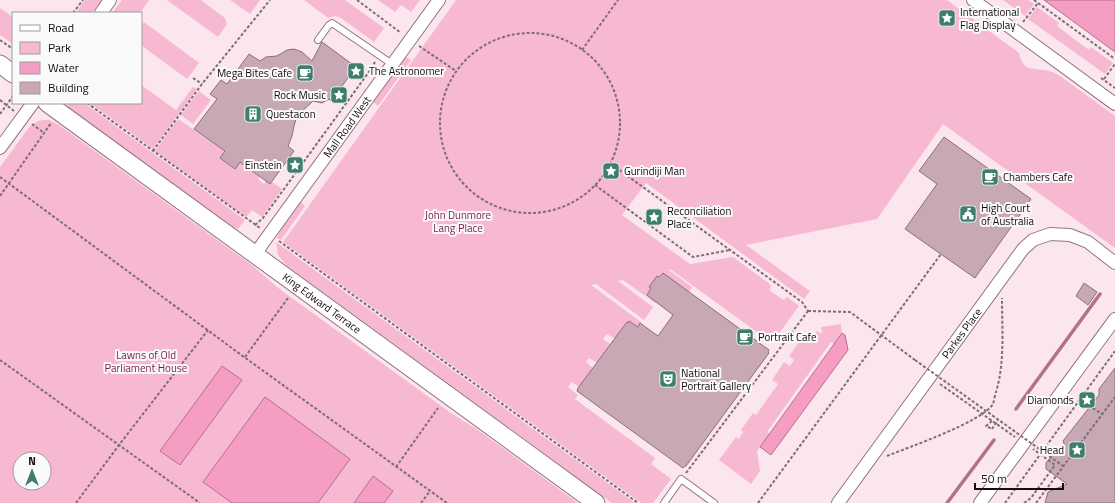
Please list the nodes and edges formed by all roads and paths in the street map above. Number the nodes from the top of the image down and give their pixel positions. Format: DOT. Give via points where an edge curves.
graph roads {
  1 [pos="83,0"];
  2 [pos="110,0"];
  3 [pos="270,0"];
  4 [pos="439,0"];
  5 [pos="618,0"];
  6 [pos="973,0"];
  7 [pos="1034,0"];
  8 [pos="1038,3"];
  9 [pos="74,12"];
  10 [pos="102,12"];
  11 [pos="1023,22"];
  12 [pos="0,40"];
  13 [pos="318,40"];
  14 [pos="12,48"];
  15 [pos="582,50"];
  16 [pos="1115,59"];
  17 [pos="0,64"];
  18 [pos="392,64"];
  19 [pos="1115,64"];
  20 [pos="371,69"];
  21 [pos="12,73"];
  22 [pos="0,78"];
  23 [pos="193,78"];
  24 [pos="1104,79"];
  25 [pos="202,84"];
  26 [pos="12,86"];
  27 [pos="12,97"];
  28 [pos="0,100"];
  29 [pos="32,104"];
  30 [pos="48,104"];
  31 [pos="88,104"];
  32 [pos="1115,104"];
  33 [pos="6,105"];
  34 [pos="0,114"];
  35 [pos="23,117"];
  36 [pos="0,148"];
  37 [pos="153,151"];
  38 [pos="611,164"];
  39 [pos="0,177"];
  40 [pos="9,184"];
  41 [pos="595,186"];
  42 [pos="0,196"];
  43 [pos="255,225"];
  44 [pos="269,234"];
  45 [pos="730,250"];
  46 [pos="255,254"];
  47 [pos="941,254"];
  48 [pos="1115,263"];
  49 [pos="288,298"];
  50 [pos="997,300"];
  51 [pos="808,311"];
  52 [pos="1115,319"];
  53 [pos="208,330"];
  54 [pos="882,336"];
  55 [pos="1115,351"];
  56 [pos="244,357"];
  57 [pos="0,360"];
  58 [pos="942,376"];
  59 [pos="1115,397"];
  60 [pos="1080,400"];
  61 [pos="438,408"];
  62 [pos="982,414"];
  63 [pos="1102,414"];
  64 [pos="999,420"];
  65 [pos="992,421"];
  66 [pos="1024,443"];
  67 [pos="118,445"];
  68 [pos="1040,454"];
  69 [pos="886,457"];
  70 [pos="1063,466"];
  71 [pos="396,467"];
  72 [pos="685,473"];
  73 [pos="430,491"];
  74 [pos="76,503"];
  75 [pos="200,503"];
  76 [pos="421,503"];
  77 [pos="447,503"];
  78 [pos="596,503"];
  79 [pos="638,503"];
  80 [pos="664,503"];
  81 [pos="714,503"];
  82 [pos="758,503"];
  83 [pos="838,503"];
  84 [pos="980,503"];
  85 [pos="1005,503"];
  86 [pos="1024,503"];
  87 [pos="1036,503"];
  1 -- 9 [label="path"];
  2 -- 10 [label="street"];
  3 -- 25 [label="path"];
  4 -- 18 [label="street, Mall Road West"];
  5 -- 15 [label="path"];
  6 -- 32 [label="street"];
  7 -- 8 [label="path"];
  8 -- 11 [label="path"];
  8 -- 16 [label="path"];
  12 -- 14 [label="path"];
  13 -- 18 [label="lane" via="332,23"];
  15 -- 38 [label="path" via="595,60 604,72 618,101 620,132"];
  15 -- 41 [label="path" via="560,38 529,33 508,36 484,45 468,58 451,80 442,107 440,132 447,158 461,181 482,199 498,207 524,212 551,210 570,203"];
  17 -- 21 [label="main road"];
  18 -- 44 [label="street, Mall Road West"];
  19 -- 24 [label="path"];
  20 -- 43 [label="path" via="263,218"];
  22 -- 26 [label="main road"];
  23 -- 25 [label="path"];
  25 -- 37 [label="path"];
  27 -- 33 [label="path"];
  28 -- 33 [label="path"];
  29 -- 35 [label="street"];
  30 -- 46 [label="main road, King Edward Terrace"];
  31 -- 37 [label="path"];
  33 -- 34 [label="path"];
  33 -- 35 [label="path"];
  35 -- 36 [label="street"];
  35 -- 40 [label="path" via="44,132"];
  37 -- 43 [label="path"];
  38 -- 41 [label="path"];
  38 -- 45 [label="path"];
  39 -- 40 [label="path"];
  40 -- 42 [label="path"];
  40 -- 53 [label="path"];
  41 -- 45 [label="path" via="693,257"];
  43 -- 44 [label="path"];
  44 -- 46 [label="street, Mall Road West"];
  44 -- 79 [label="path"];
  45 -- 51 [label="path" via="802,302"];
  46 -- 78 [label="main road, King Edward Terrace"];
  47 -- 54 [label="path"];
  48 -- 83 [label="street, Parkes Place" via="1088,242 1070,235 1050,234 1033,240"];
  49 -- 56 [label="path"];
  50 -- 62 [label="path" via="1002,294 999,382 993,404"];
  51 -- 54 [label="path" via="850,312"];
  51 -- 72 [label="path"];
  52 -- 66 [label="street"];
  53 -- 56 [label="path"];
  53 -- 67 [label="path"];
  54 -- 64 [label="path, bridge"];
  54 -- 82 [label="path"];
  55 -- 60 [label="path"];
  56 -- 71 [label="path"];
  57 -- 67 [label="path"];
  58 -- 62 [label="path" via="937,382"];
  59 -- 63 [label="path"];
  60 -- 63 [label="path"];
  60 -- 68 [label="path"];
  61 -- 71 [label="path"];
  62 -- 65 [label="path"];
  62 -- 69 [label="path"];
  63 -- 70 [label="path"];
  64 -- 65 [label="path, bridge" via="992,429 986,426"];
  64 -- 70 [label="path, bridge"];
  65 -- 66 [label="path"];
  66 -- 68 [label="path"];
  66 -- 84 [label="street"];
  67 -- 74 [label="path"];
  67 -- 75 [label="path"];
  68 -- 85 [label="path"];
  68 -- 86 [label="path" via="1055,465 1031,498"];
  70 -- 87 [label="path"];
  71 -- 73 [label="path"];
  73 -- 76 [label="path"];
  73 -- 77 [label="path"];
  80 -- 81 [label="lane" via="681,479"];
}
